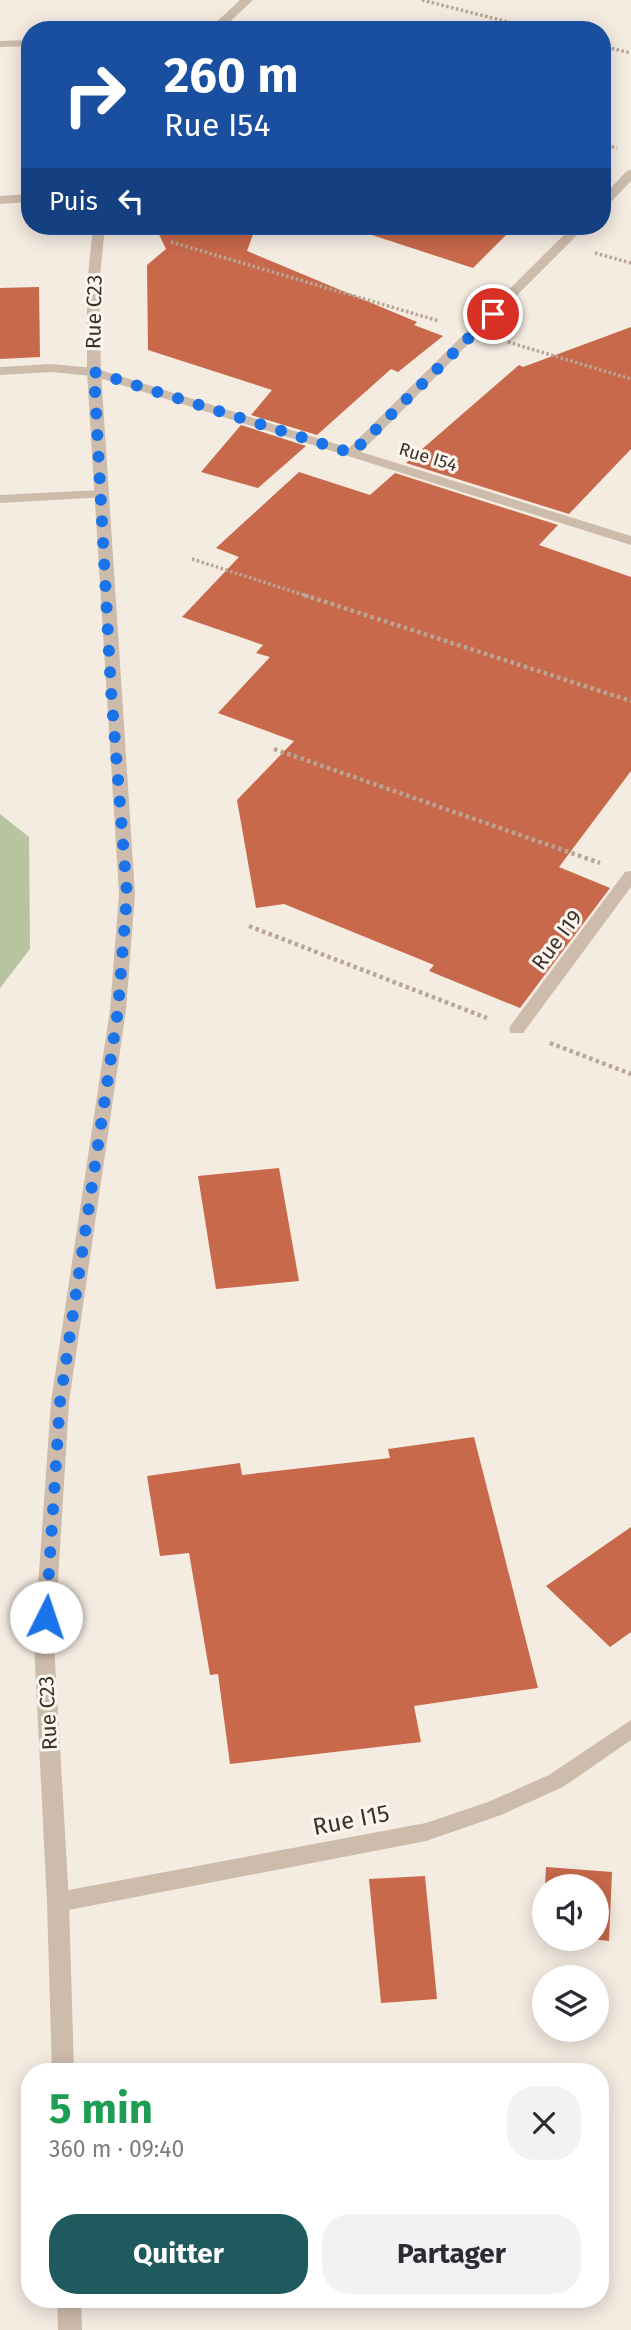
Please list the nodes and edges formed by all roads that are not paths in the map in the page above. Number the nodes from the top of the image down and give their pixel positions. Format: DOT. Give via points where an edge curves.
graph roads {
  1 [pos="247,0"];
  2 [pos="224,21"];
  3 [pos="21,43"];
  4 [pos="0,44"];
  5 [pos="631,174"];
  6 [pos="611,195"];
  7 [pos="21,199"];
  8 [pos="0,200"];
  9 [pos="98,235"];
  10 [pos="571,235"];
  11 [pos="0,370"];
  12 [pos="94,372"];
  13 [pos="352,453"];
  14 [pos="101,494"];
  15 [pos="0,499"];
  16 [pos="631,541"];
  17 [pos="631,876"];
  18 [pos="517,1029"];
  19 [pos="631,1729"];
  20 [pos="58,1902"];
  21 [pos="63,2063"];
  22 [pos="69,2308"];
  23 [pos="70,2330"];
  1 -- 2 [label="street"];
  3 -- 4 [label="street"];
  5 -- 6 [label="street"];
  7 -- 8 [label="street"];
  9 -- 12 [label="street, Rue C23" via="93,286"];
  10 -- 13 [label="street"];
  11 -- 12 [label="street, Rue I54"];
  12 -- 13 [label="street, Rue I54"];
  12 -- 14 [label="street, Rue C23"];
  13 -- 16 [label="street, Rue I54"];
  14 -- 15 [label="street"];
  14 -- 20 [label="street, Rue C23" via="127,894 118,1010 60,1402 44,1644"];
  17 -- 18 [label="street, Rue I19"];
  19 -- 20 [label="street, Rue I15" via="556,1781 426,1832"];
  20 -- 21 [label="street, Rue C23"];
  22 -- 23 [label="street"];
}
